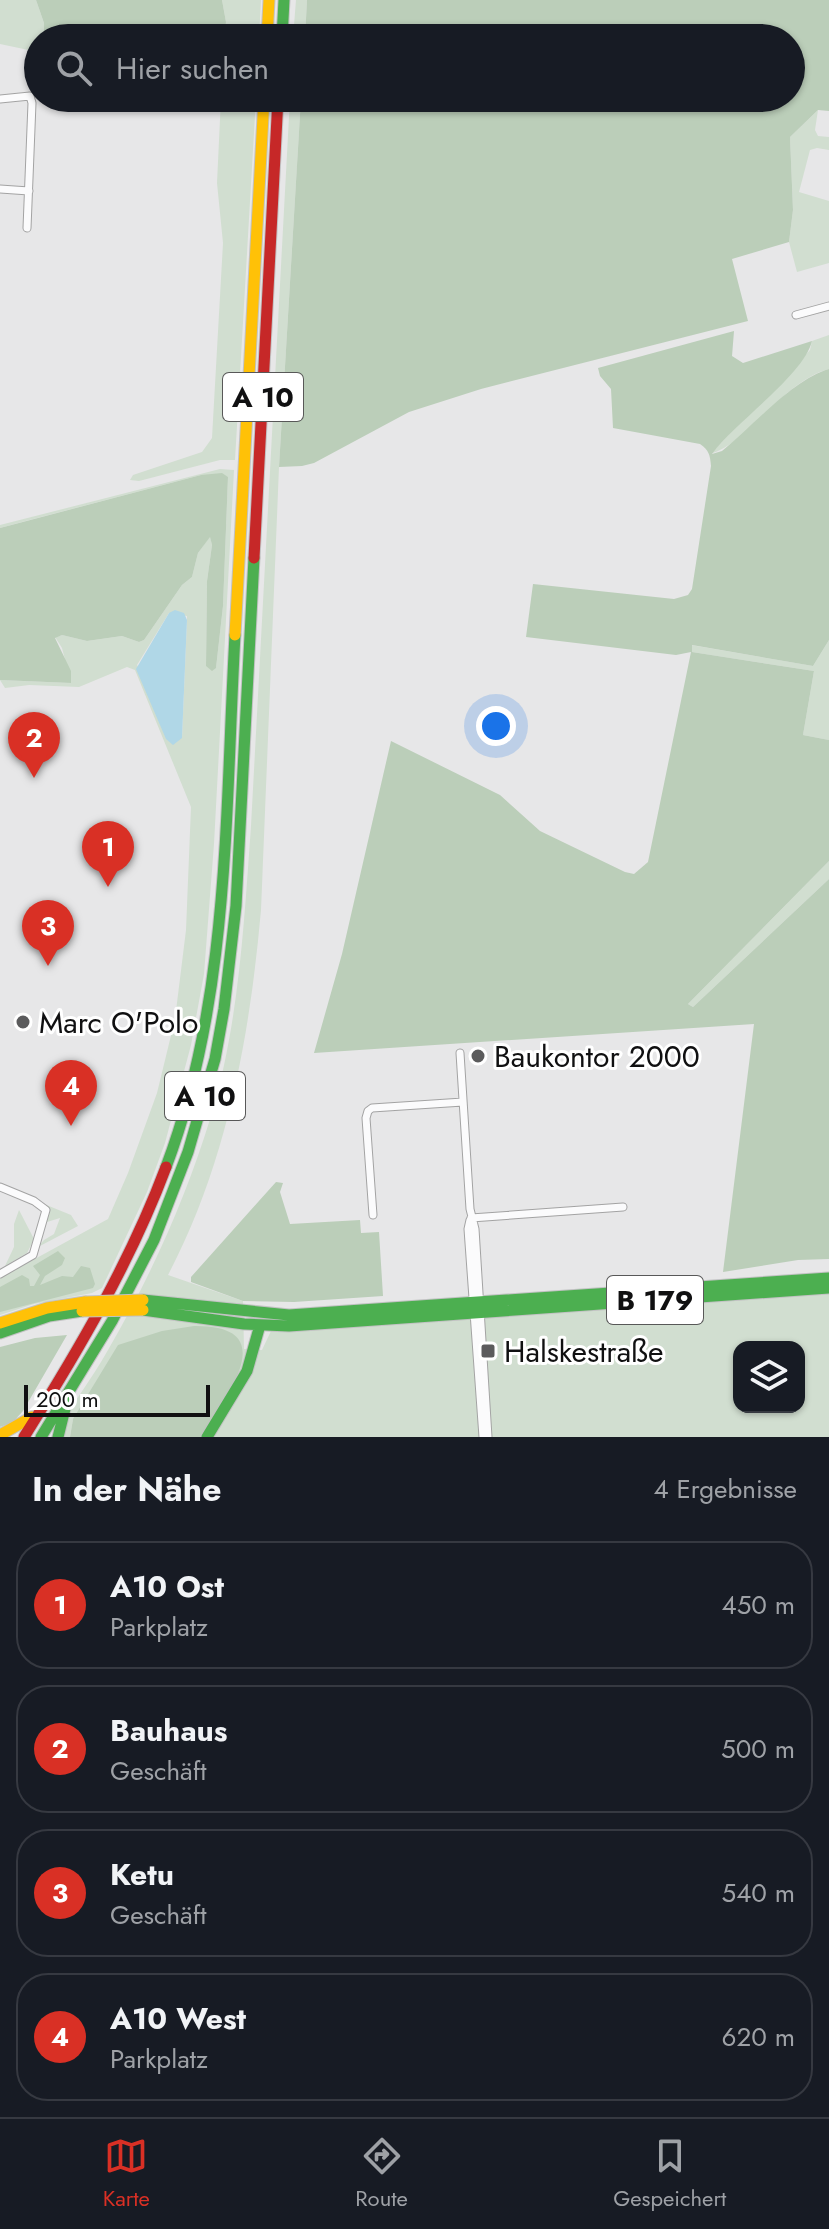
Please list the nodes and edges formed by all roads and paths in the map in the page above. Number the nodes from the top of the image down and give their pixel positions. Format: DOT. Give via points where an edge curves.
graph roads {
  1 [pos="269,0"];
  2 [pos="284,0"];
  3 [pos="268,24"];
  4 [pos="283,24"];
  5 [pos="24,97"];
  6 [pos="0,99"];
  7 [pos="33,112"];
  8 [pos="263,112"];
  9 [pos="277,112"];
  10 [pos="0,189"];
  11 [pos="29,191"];
  12 [pos="27,228"];
  13 [pos="829,306"];
  14 [pos="796,315"];
  15 [pos="460,1053"];
  16 [pos="463,1102"];
  17 [pos="0,1187"];
  18 [pos="623,1207"];
  19 [pos="373,1215"];
  20 [pos="471,1218"];
  21 [pos="0,1274"];
  22 [pos="829,1278"];
  23 [pos="829,1288"];
  24 [pos="83,1306"];
  25 [pos="477,1308"];
  26 [pos="260,1319"];
  27 [pos="0,1323"];
  28 [pos="0,1333"];
  29 [pos="71,1390"];
  30 [pos="39,1412"];
  31 [pos="0,1435"];
  32 [pos="24,1437"];
  33 [pos="41,1437"];
  34 [pos="58,1437"];
  35 [pos="207,1437"];
  36 [pos="486,1437"];
  1 -- 3 [label="main road"];
  2 -- 4 [label="main road"];
  5 -- 6 [label="street"];
  7 -- 11 [label="street"];
  8 -- 30 [label="main road, A 10" via="223,860 210,1002 188,1101 153,1199 129,1256"];
  9 -- 29 [label="main road, A 10" via="237,859 224,1003 203,1104 171,1198 135,1280"];
  10 -- 11 [label="street"];
  11 -- 12 [label="street"];
  13 -- 14 [label="street"];
  15 -- 16 [label="street"];
  16 -- 19 [label="street" via="368,1111"];
  16 -- 20 [label="street"];
  17 -- 21 [label="street" via="46,1210 33,1255"];
  18 -- 20 [label="street"];
  20 -- 25 [label="street"];
  22 -- 25 [label="main road, B 179"];
  23 -- 25 [label="main road, B 179"];
  24 -- 26 [label="main road, B 179, bridge" via="143,1305"];
  24 -- 27 [label="main road, B 179" via="47,1308"];
  24 -- 28 [label="main road, B 179"];
  25 -- 26 [label="main road, B 179" via="289,1326"];
  25 -- 36 [label="street"];
  26 -- 35 [label="main road" via="252,1363"];
  29 -- 33 [label="main road, A 10"];
  29 -- 34 [label="main road"];
  30 -- 31 [label="main road"];
  30 -- 32 [label="main road, A 10"];
}
